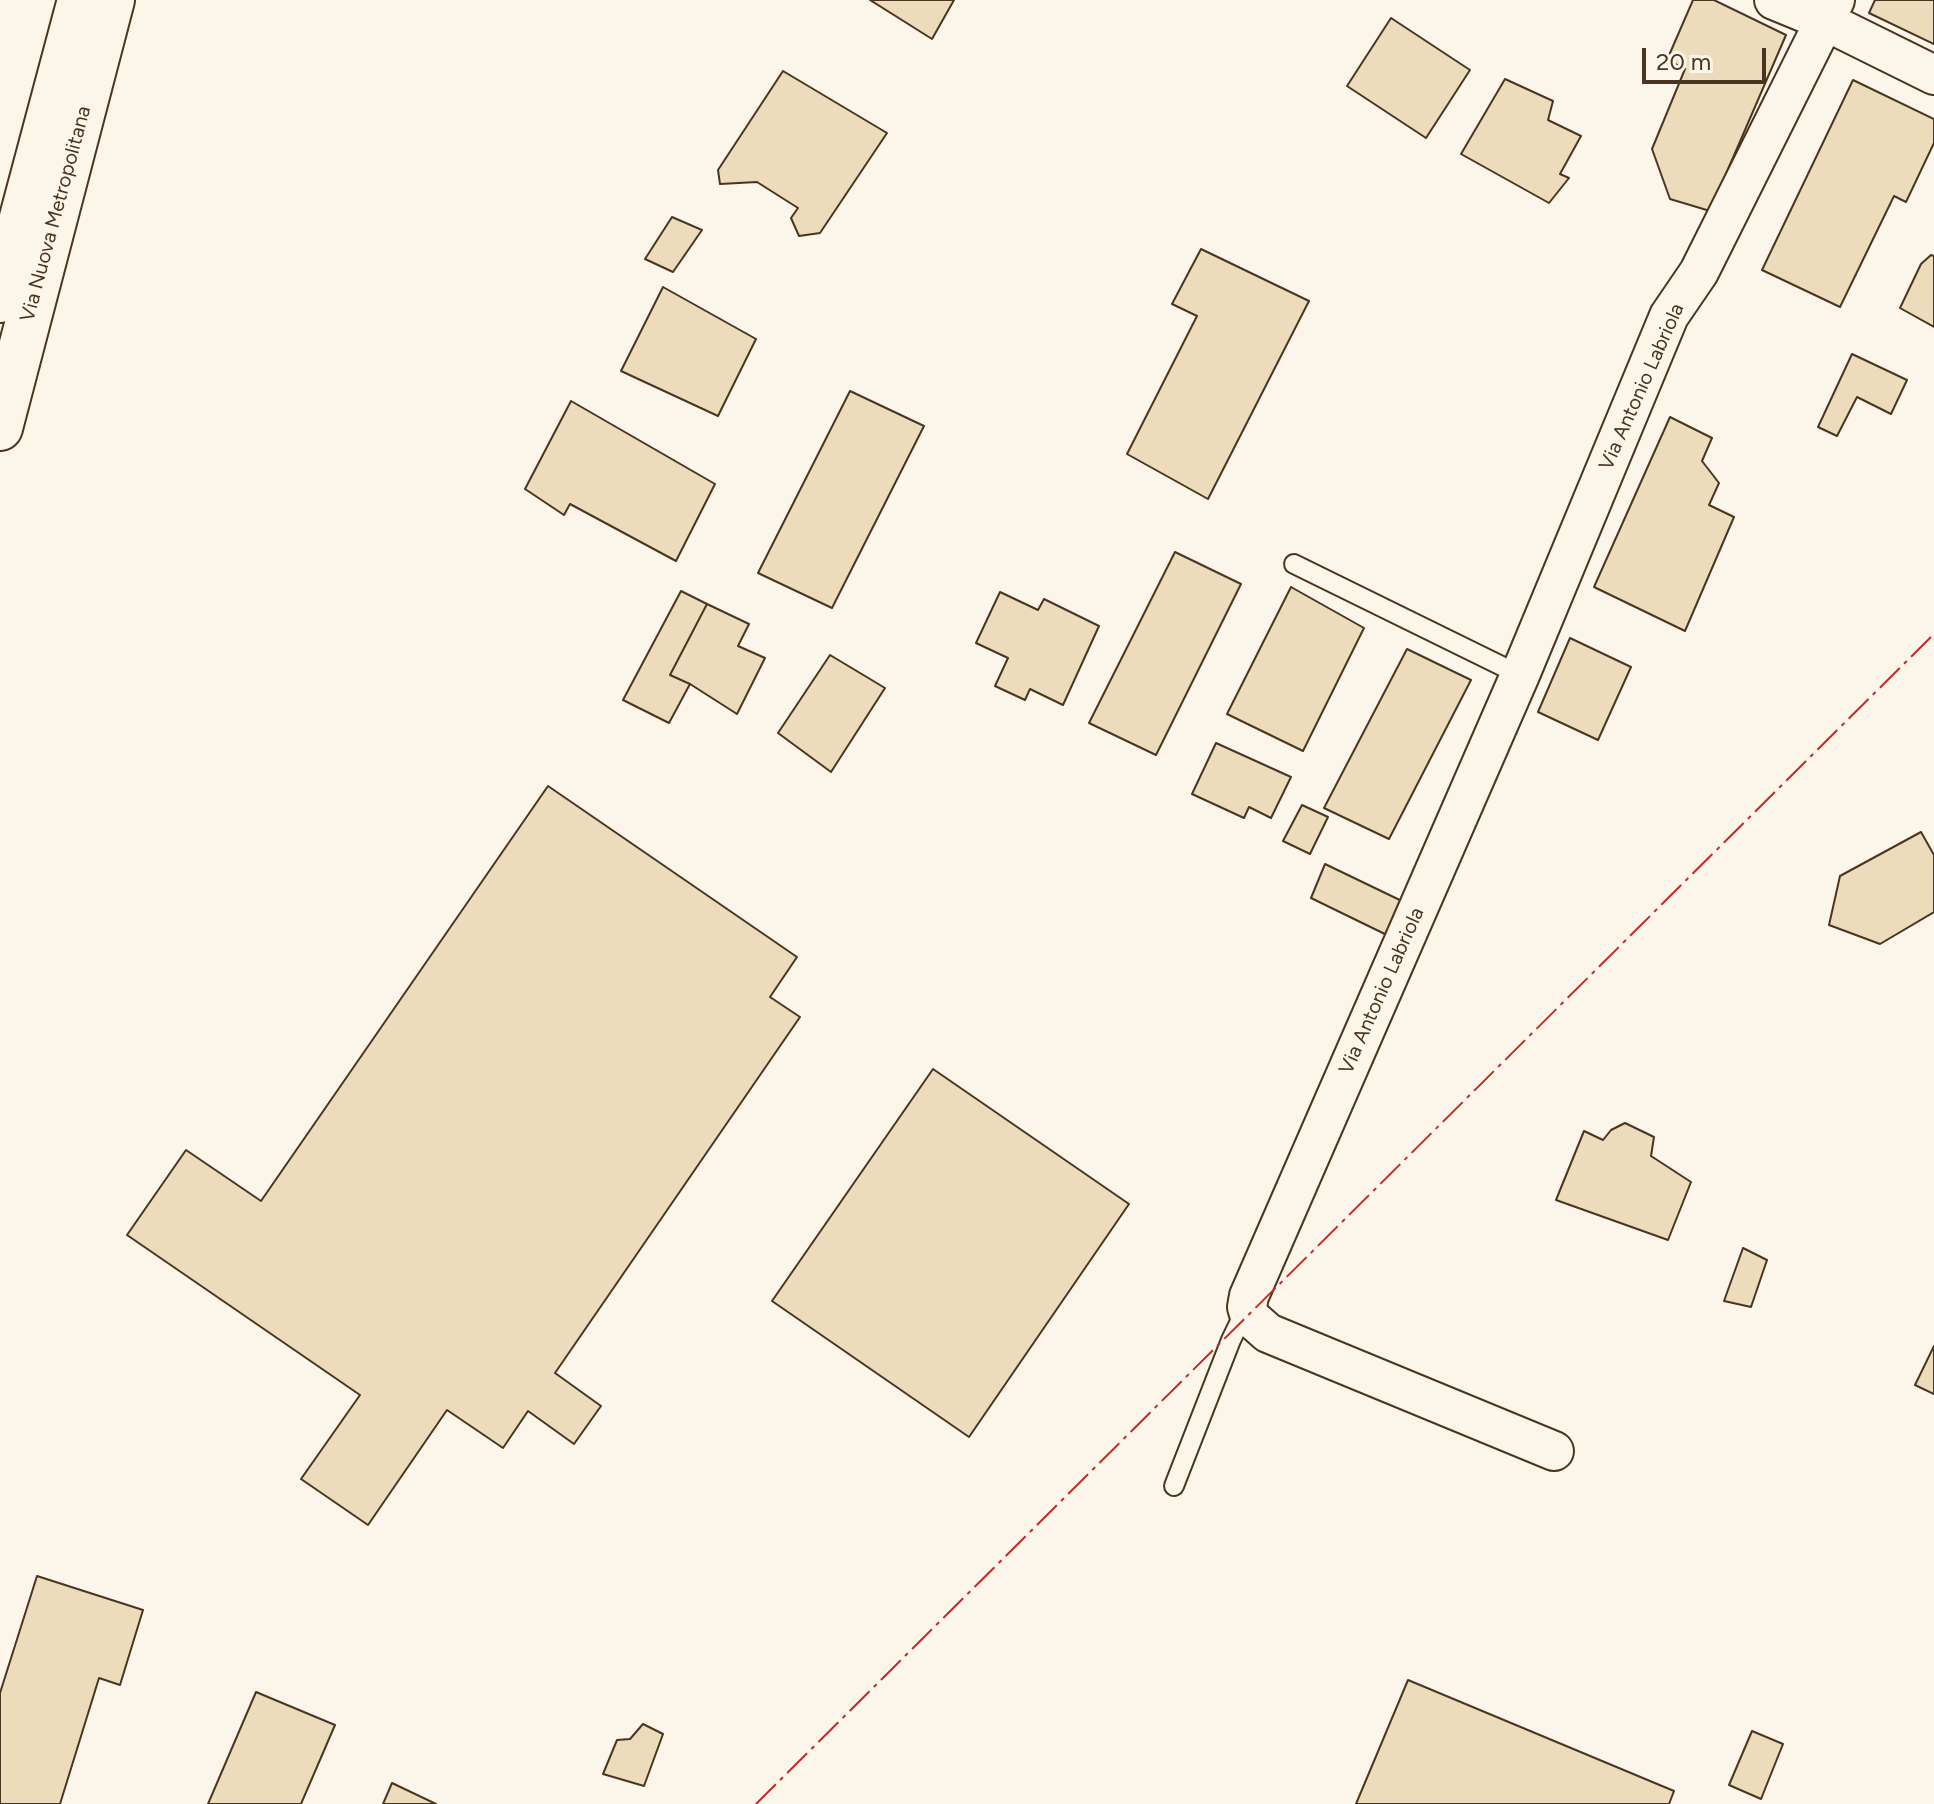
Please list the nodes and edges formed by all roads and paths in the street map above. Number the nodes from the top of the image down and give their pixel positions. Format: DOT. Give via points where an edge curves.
graph roads {
  1 [pos="80,0"];
  2 [pos="112,0"];
  3 [pos="1774,0"];
  4 [pos="1830,11"];
  5 [pos="1934,75"];
  6 [pos="0,300"];
  7 [pos="0,428"];
  8 [pos="1294,564"];
  9 [pos="1520,675"];
  10 [pos="1247,1307"];
  11 [pos="1554,1451"];
  12 [pos="1174,1486"];
  1 -- 6 [label="street, Via Nuova Metropolitana"];
  2 -- 7 [label="street, Via Nuova Metropolitana"];
  3 -- 4 [label="street"];
  4 -- 5 [label="street"];
  4 -- 9 [label="street, Via Antonio Labriola" via="1699,272 1669,316"];
  8 -- 9 [label="lane"];
  9 -- 10 [label="street, Via Antonio Labriola"];
  10 -- 11 [label="street" via="1268,1333"];
  10 -- 12 [label="lane, Via Antonio Labriola"];
}
